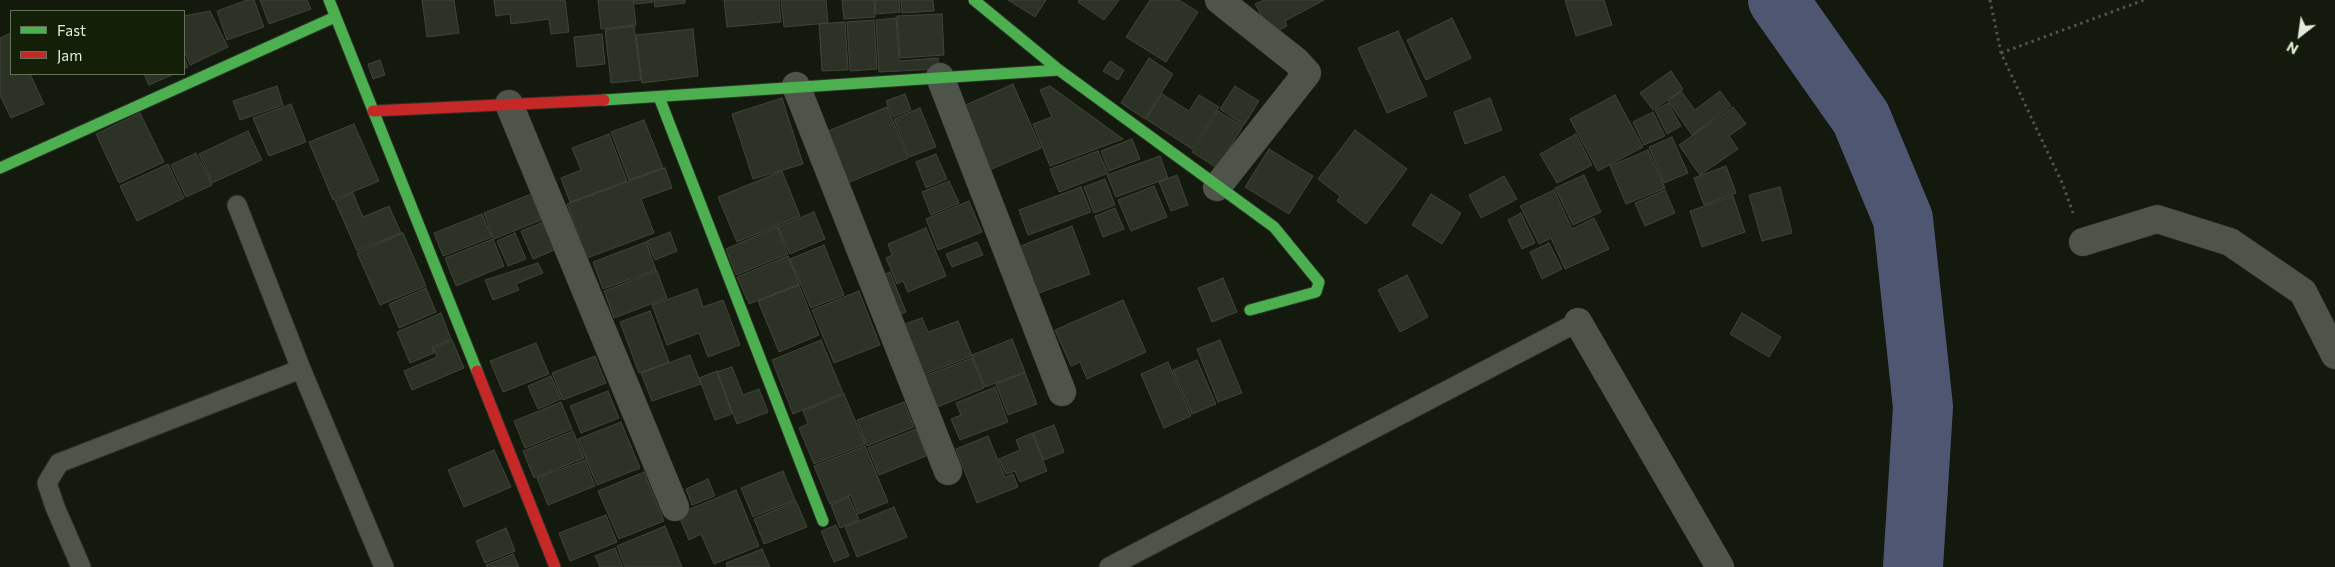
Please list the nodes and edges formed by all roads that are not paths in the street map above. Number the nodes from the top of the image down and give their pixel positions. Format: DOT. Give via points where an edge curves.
graph roads {
  1 [pos="329,0"];
  2 [pos="974,0"];
  3 [pos="1219,0"];
  4 [pos="335,17"];
  5 [pos="1059,70"];
  6 [pos="940,76"];
  7 [pos="796,86"];
  8 [pos="659,97"];
  9 [pos="509,104"];
  10 [pos="372,111"];
  11 [pos="0,168"];
  12 [pos="1217,187"];
  13 [pos="237,205"];
  14 [pos="2084,242"];
  15 [pos="1250,310"];
  16 [pos="1578,322"];
  17 [pos="2335,355"];
  18 [pos="301,369"];
  19 [pos="1062,392"];
  20 [pos="948,471"];
  21 [pos="675,507"];
  22 [pos="823,521"];
  23 [pos="81,567"];
  24 [pos="384,567"];
  25 [pos="555,567"];
  26 [pos="1109,567"];
  27 [pos="1720,567"];
  1 -- 4 [label="street"];
  2 -- 5 [label="street"];
  3 -- 12 [label="street" via="1296,61 1306,73"];
  4 -- 10 [label="street"];
  4 -- 11 [label="street"];
  5 -- 6 [label="street"];
  5 -- 12 [label="street"];
  6 -- 7 [label="street"];
  6 -- 19 [label="street"];
  7 -- 8 [label="street"];
  7 -- 20 [label="street"];
  8 -- 9 [label="street"];
  8 -- 22 [label="street"];
  9 -- 10 [label="street"];
  9 -- 21 [label="street"];
  10 -- 25 [label="street"];
  12 -- 15 [label="street" via="1274,227 1319,282 1316,292"];
  13 -- 18 [label="lane"];
  14 -- 17 [label="street" via="2157,219 2230,242 2303,292"];
  16 -- 26 [label="lane"];
  16 -- 27 [label="street"];
  18 -- 23 [label="lane" via="59,463 47,483"];
  18 -- 24 [label="lane"];
}
